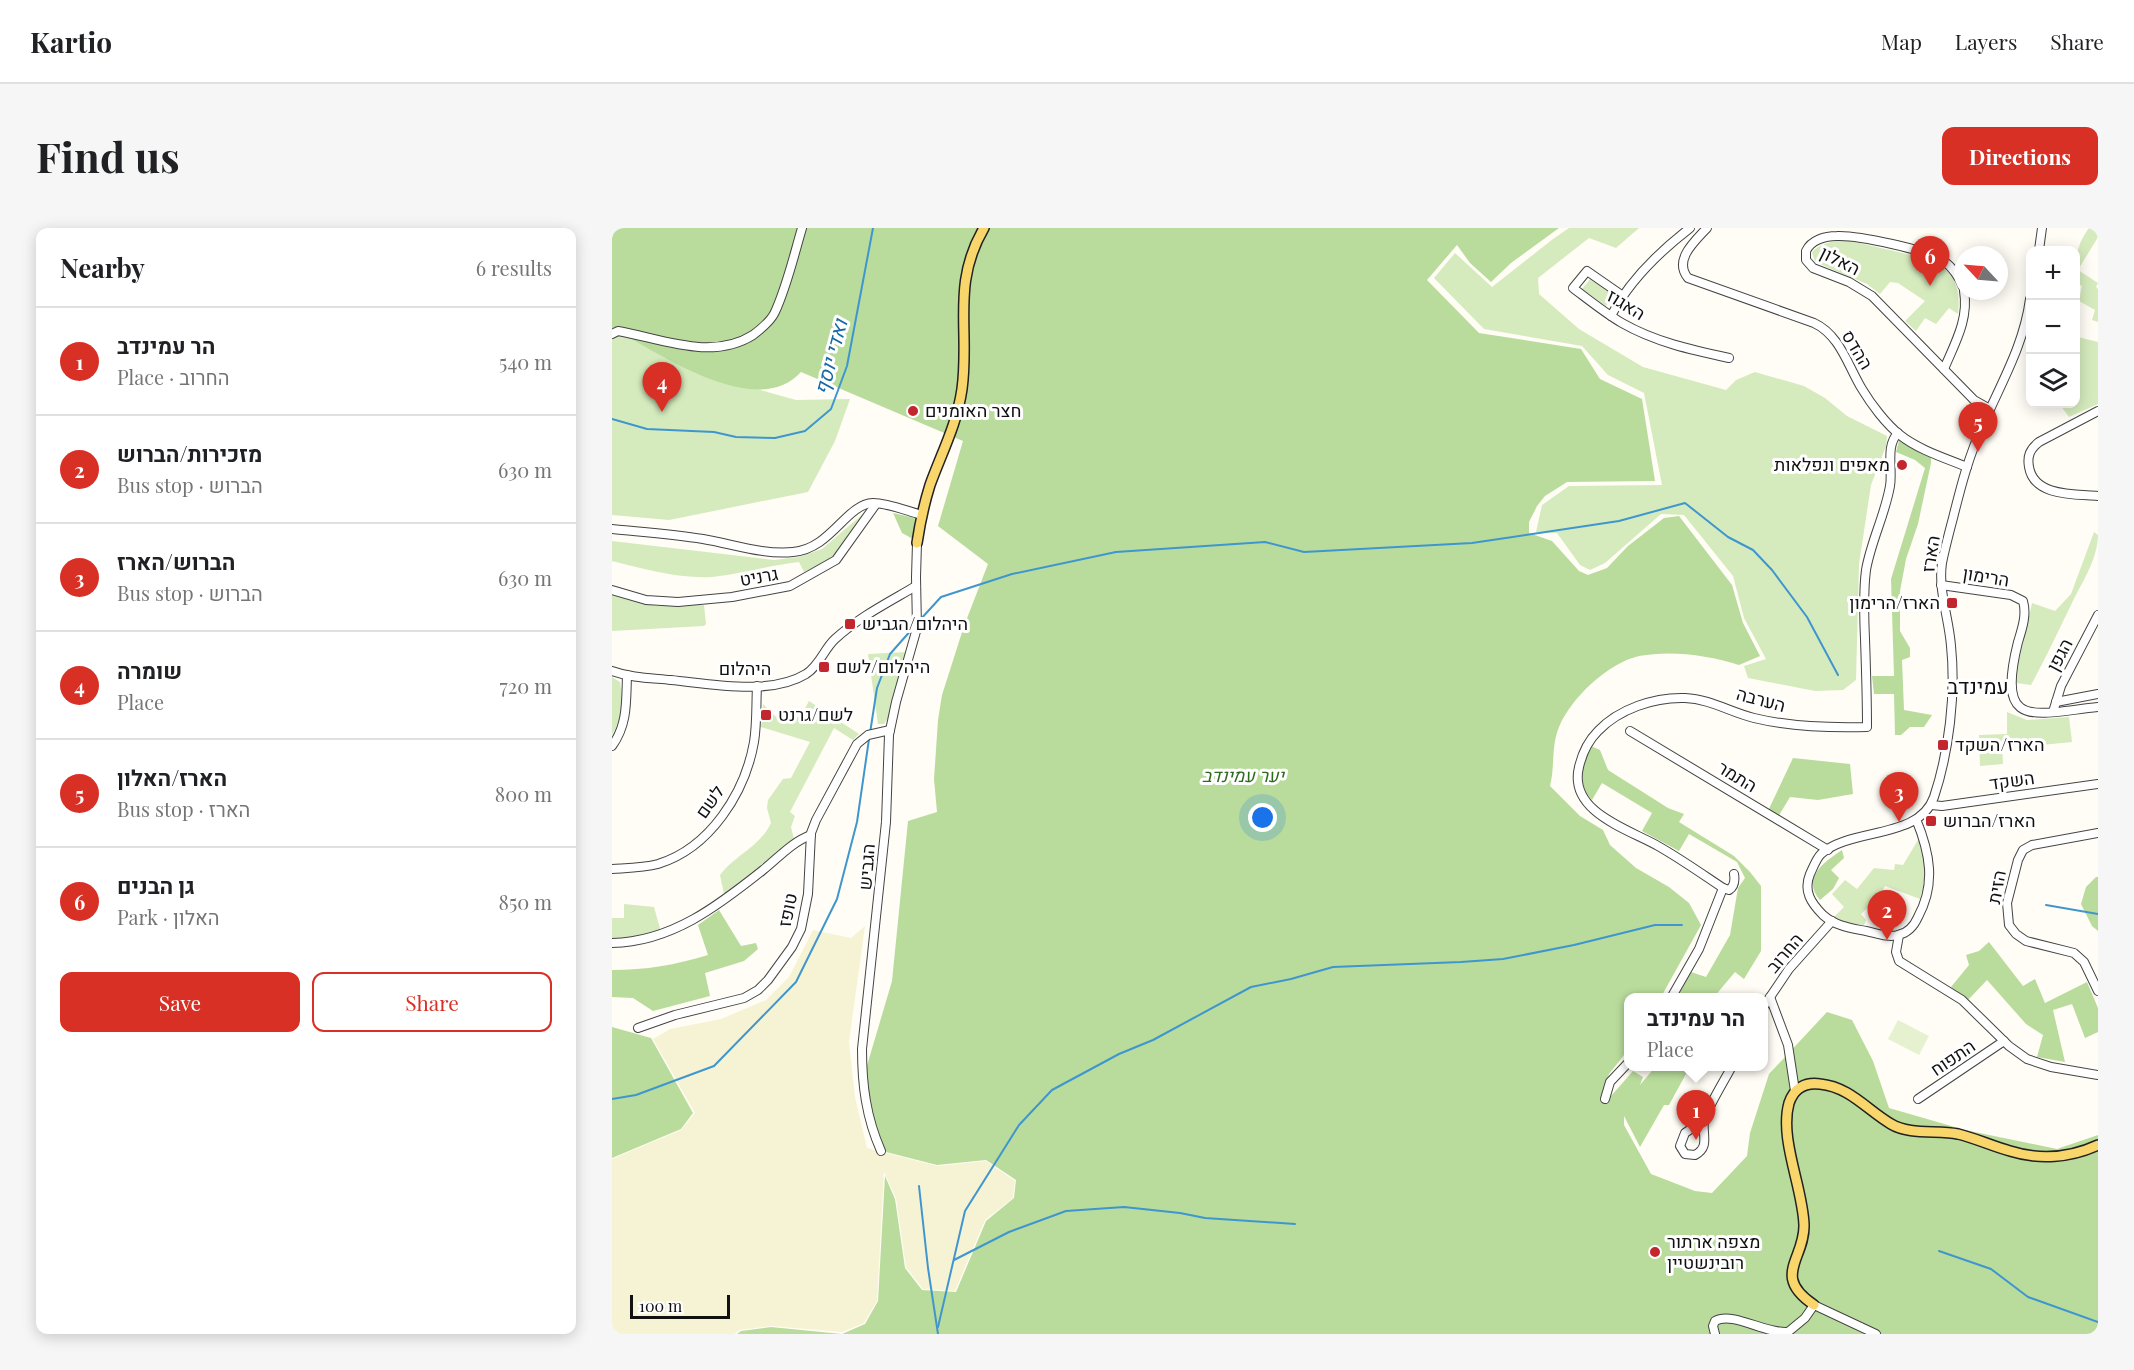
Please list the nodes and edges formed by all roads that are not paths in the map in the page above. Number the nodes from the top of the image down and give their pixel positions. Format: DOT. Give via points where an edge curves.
graph roads {
  1 [pos="802,228"];
  2 [pos="984,228"];
  3 [pos="1690,228"];
  4 [pos="1707,228"];
  5 [pos="2042,228"];
  6 [pos="2040,246"];
  7 [pos="1954,273"];
  8 [pos="1623,296"];
  9 [pos="1965,300"];
  10 [pos="2031,300"];
  11 [pos="1611,316"];
  12 [pos="612,334"];
  13 [pos="1729,358"];
  14 [pos="1944,369"];
  15 [pos="1990,409"];
  16 [pos="2098,411"];
  17 [pos="1898,433"];
  18 [pos="1966,467"];
  19 [pos="2098,496"];
  20 [pos="876,504"];
  21 [pos="922,515"];
  22 [pos="612,530"];
  23 [pos="917,543"];
  24 [pos="1941,585"];
  25 [pos="916,586"];
  26 [pos="612,590"];
  27 [pos="2098,615"];
  28 [pos="612,671"];
  29 [pos="627,675"];
  30 [pos="757,686"];
  31 [pos="2098,694"];
  32 [pos="2056,702"];
  33 [pos="2098,706"];
  34 [pos="2053,712"];
  35 [pos="890,730"];
  36 [pos="1630,731"];
  37 [pos="612,746"];
  38 [pos="2098,784"];
  39 [pos="1931,805"];
  40 [pos="1917,819"];
  41 [pos="2098,833"];
  42 [pos="811,835"];
  43 [pos="1828,850"];
  44 [pos="612,869"];
  45 [pos="1734,874"];
  46 [pos="1723,888"];
  47 [pos="1832,921"];
  48 [pos="1899,935"];
  49 [pos="612,943"];
  50 [pos="2098,991"];
  51 [pos="1674,993"];
  52 [pos="1770,997"];
  53 [pos="1768,1000"];
  54 [pos="638,1028"];
  55 [pos="2004,1041"];
  56 [pos="1624,1068"];
  57 [pos="1729,1071"];
  58 [pos="2098,1074"];
  59 [pos="1795,1090"];
  60 [pos="1605,1098"];
  61 [pos="1918,1100"];
  62 [pos="1704,1120"];
  63 [pos="2098,1145"];
  64 [pos="881,1151"];
  65 [pos="1814,1305"];
  66 [pos="1715,1334"];
  67 [pos="1876,1334"];
  1 -- 12 [label="street" via="775,314 746,339 715,348 618,331"];
  2 -- 21 [label="main road" via="966,269 964,376 957,417"];
  3 -- 8 [label="street" via="1651,263"];
  4 -- 17 [label="street, ההדס" via="1683,261 1688,279 1826,330 1863,391"];
  5 -- 6 [label="street"];
  7 -- 14 [label="street, האלון" via="1935,256 1865,239 1826,237 1811,244 1805,253 1813,268 1850,282 1872,296"];
  8 -- 11 [label="street"];
  8 -- 11 [label="street, האגוז" via="1587,271 1573,288"];
  9 -- 14 [label="street, האלון" via="1964,320"];
  10 -- 15 [label="street, הארז" via="2021,341"];
  11 -- 13 [label="street, האגוז" via="1661,340"];
  14 -- 15 [label="street, האלון" via="1974,400"];
  15 -- 18 [label="street, הארז"];
  16 -- 19 [label="street" via="2039,442 2028,458 2034,480 2047,489"];
  17 -- 18 [label="street, ההדס"];
  17 -- 46 [label="street, הערבה" via="1892,439 1889,492 1865,579 1867,727 1780,723 1704,700 1670,698 1634,707 1606,723 1593,735 1580,762 1578,786 1590,807"];
  18 -- 24 [label="street, הארז" via="1942,561"];
  20 -- 21 [label="street"];
  20 -- 22 [label="street" via="858,508 823,542 791,553"];
  20 -- 26 [label="street, גרניט" via="836,560 790,586 678,602 646,600"];
  21 -- 23 [label="main road"];
  23 -- 25 [label="street, הגביש"];
  24 -- 34 [label="street, הרימון" via="2011,595 2023,602 2025,617 2014,665 2013,696 2025,712"];
  24 -- 39 [label="street, הארז" via="1951,647 1952,684 1946,748"];
  25 -- 30 [label="street, היהלום" via="838,636 817,665 804,675"];
  25 -- 35 [label="street, הגביש" via="916,634"];
  27 -- 32 [label="street, הגפן"];
  28 -- 29 [label="street, היהלום"];
  29 -- 30 [label="street, היהלום"];
  29 -- 37 [label="street" via="624,718"];
  30 -- 44 [label="street, לשם" via="750,756 737,791 718,821 696,843 673,858 650,866"];
  31 -- 32 [label="street"];
  32 -- 34 [label="street, הגפן"];
  33 -- 34 [label="street"];
  35 -- 42 [label="street, טופז" via="868,735 853,749"];
  35 -- 64 [label="street, הגביש" via="885,830 862,1049 865,1102"];
  36 -- 43 [label="street, התמר"];
  38 -- 39 [label="street, השקד"];
  39 -- 40 [label="street, הארז"];
  40 -- 43 [label="street"];
  40 -- 48 [label="street" via="1929,860 1928,890 1916,921"];
  41 -- 50 [label="street, הזית" via="2023,850 2006,912 2009,925 2021,938 2081,957"];
  42 -- 49 [label="street" via="678,928 653,938"];
  42 -- 54 [label="street, טופז" via="808,894 802,922 792,947 768,980 744,998"];
  43 -- 47 [label="street" via="1817,859 1807,889 1809,898"];
  45 -- 46 [label="street" via="1733,887"];
  46 -- 51 [label="street" via="1697,954"];
  47 -- 48 [label="street" via="1886,936"];
  47 -- 52 [label="street, החרוב"];
  48 -- 55 [label="street" via="1899,961 1957,996"];
  52 -- 53 [label="street, החרוב"];
  52 -- 59 [label="street" via="1788,1045"];
  55 -- 58 [label="street" via="2034,1062"];
  55 -- 61 [label="street, התפוח"];
  56 -- 60 [label="street" via="1610,1082"];
  57 -- 62 [label="street"];
  59 -- 63 [label="main road" via="1809,1084 1837,1088 1892,1125 1958,1134 2029,1156 2064,1155"];
  59 -- 65 [label="main road" via="1787,1124 1804,1229 1792,1270 1801,1294"];
  62 -- 62 [label="street" via="1683,1136 1680,1148 1685,1154 1695,1155 1702,1149"];
  65 -- 66 [label="street" via="1788,1332 1724,1318 1715,1321"];
  65 -- 67 [label="street"];
}
